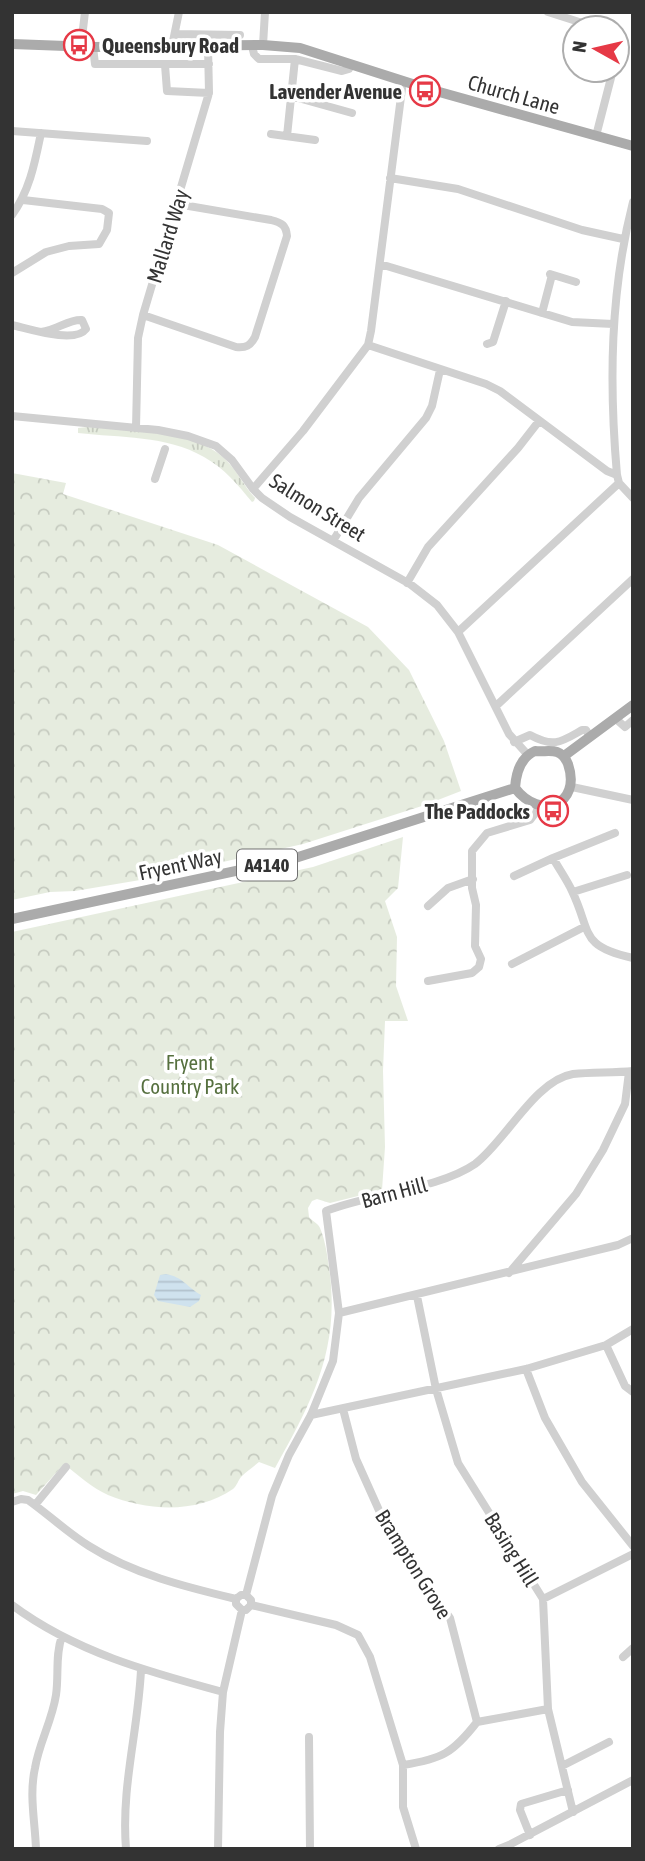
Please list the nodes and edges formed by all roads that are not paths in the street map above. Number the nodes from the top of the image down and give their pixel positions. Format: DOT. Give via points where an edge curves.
graph roads {
  1 [pos="85,12"];
  2 [pos="179,12"];
  3 [pos="265,12"];
  4 [pos="175,34"];
  5 [pos="240,35"];
  6 [pos="12,44"];
  7 [pos="258,45"];
  8 [pos="87,46"];
  9 [pos="172,46"];
  10 [pos="208,46"];
  11 [pos="295,59"];
  12 [pos="209,64"];
  13 [pos="351,64"];
  14 [pos="165,65"];
  15 [pos="403,81"];
  16 [pos="609,84"];
  17 [pos="209,93"];
  18 [pos="291,96"];
  19 [pos="352,113"];
  20 [pos="12,131"];
  21 [pos="41,133"];
  22 [pos="271,134"];
  23 [pos="287,136"];
  24 [pos="596,136"];
  25 [pos="315,140"];
  26 [pos="147,141"];
  27 [pos="633,146"];
  28 [pos="390,178"];
  29 [pos="23,200"];
  30 [pos="633,202"];
  31 [pos="177,204"];
  32 [pos="12,215"];
  33 [pos="624,239"];
  34 [pos="380,264"];
  35 [pos="12,273"];
  36 [pos="576,282"];
  37 [pos="506,301"];
  38 [pos="542,313"];
  39 [pos="142,315"];
  40 [pos="614,324"];
  41 [pos="12,325"];
  42 [pos="41,332"];
  43 [pos="487,344"];
  44 [pos="368,345"];
  45 [pos="440,370"];
  46 [pos="12,416"];
  47 [pos="539,421"];
  48 [pos="136,428"];
  49 [pos="165,449"];
  50 [pos="155,478"];
  51 [pos="618,479"];
  52 [pos="253,489"];
  53 [pos="633,498"];
  54 [pos="333,541"];
  55 [pos="633,579"];
  56 [pos="407,583"];
  57 [pos="458,632"];
  58 [pos="633,705"];
  59 [pos="496,706"];
  60 [pos="617,719"];
  61 [pos="633,720"];
  62 [pos="590,737"];
  63 [pos="514,742"];
  64 [pos="527,754"];
  65 [pos="564,756"];
  66 [pos="572,787"];
  67 [pos="515,788"];
  68 [pos="633,800"];
  69 [pos="540,807"];
  70 [pos="615,833"];
  71 [pos="553,858"];
  72 [pos="627,875"];
  73 [pos="513,876"];
  74 [pos="473,879"];
  75 [pos="573,892"];
  76 [pos="428,906"];
  77 [pos="12,919"];
  78 [pos="584,927"];
  79 [pos="633,958"];
  80 [pos="512,964"];
  81 [pos="428,981"];
  82 [pos="631,1072"];
  83 [pos="633,1238"];
  84 [pos="509,1273"];
  85 [pos="417,1296"];
  86 [pos="339,1314"];
  87 [pos="633,1329"];
  88 [pos="606,1345"];
  89 [pos="526,1369"];
  90 [pos="436,1388"];
  91 [pos="633,1392"];
  92 [pos="343,1409"];
  93 [pos="311,1415"];
  94 [pos="66,1467"];
  95 [pos="12,1502"];
  96 [pos="32,1502"];
  97 [pos="629,1534"];
  98 [pos="633,1546"];
  99 [pos="633,1554"];
  100 [pos="246,1595"];
  101 [pos="236,1599"];
  102 [pos="543,1599"];
  103 [pos="12,1605"];
  104 [pos="251,1605"];
  105 [pos="242,1610"];
  106 [pos="62,1636"];
  107 [pos="633,1648"];
  108 [pos="623,1657"];
  109 [pos="141,1670"];
  110 [pos="223,1692"];
  111 [pos="548,1709"];
  112 [pos="477,1722"];
  113 [pos="309,1737"];
  114 [pos="609,1742"];
  115 [pos="403,1765"];
  116 [pos="562,1766"];
  117 [pos="633,1780"];
  118 [pos="568,1790"];
  119 [pos="573,1812"];
  120 [pos="530,1835"];
  121 [pos="36,1849"];
  122 [pos="126,1849"];
  123 [pos="218,1849"];
  124 [pos="310,1849"];
  125 [pos="416,1849"];
  126 [pos="499,1849"];
  1 -- 8 [label="street"];
  2 -- 4 [label="street"];
  3 -- 7 [label="street"];
  4 -- 5 [label="street"];
  4 -- 9 [label="street"];
  6 -- 8 [label="main road, Church Lane"];
  7 -- 10 [label="main road, Church Lane"];
  7 -- 11 [label="street" via="254,54 258,59"];
  7 -- 13 [label="main road, Church Lane" via="300,48"];
  8 -- 9 [label="main road, Church Lane"];
  8 -- 14 [label="street" via="94,64"];
  9 -- 10 [label="main road, Church Lane"];
  10 -- 12 [label="street, Mallard Way"];
  11 -- 13 [label="street" via="342,71"];
  11 -- 18 [label="street"];
  12 -- 14 [label="street"];
  12 -- 17 [label="street, Mallard Way"];
  13 -- 15 [label="main road, Church Lane"];
  14 -- 17 [label="street" via="167,91"];
  15 -- 24 [label="main road, Church Lane"];
  15 -- 28 [label="street"];
  16 -- 24 [label="street"];
  17 -- 31 [label="street, Mallard Way"];
  18 -- 19 [label="street"];
  18 -- 23 [label="street"];
  20 -- 21 [label="street"];
  21 -- 26 [label="street"];
  21 -- 29 [label="street"];
  22 -- 23 [label="street"];
  23 -- 25 [label="street"];
  24 -- 27 [label="main road, Church Lane"];
  28 -- 33 [label="street" via="475,194 582,230"];
  28 -- 34 [label="street"];
  29 -- 32 [label="street"];
  29 -- 35 [label="street" via="102,208 109,213 107,230 99,244 46,252"];
  30 -- 33 [label="street"];
  31 -- 39 [label="street, Mallard Way"];
  31 -- 39 [label="street" via="271,220 286,228 287,236 255,337 245,348"];
  33 -- 40 [label="street"];
  34 -- 37 [label="street"];
  34 -- 44 [label="street"];
  36 -- 38 [label="street" via="549,274"];
  37 -- 38 [label="street"];
  37 -- 43 [label="street" via="493,342"];
  38 -- 40 [label="street" via="572,322"];
  39 -- 48 [label="street, Mallard Way"];
  40 -- 51 [label="street" via="612,413"];
  41 -- 42 [label="street"];
  42 -- 42 [label="street" via="75,337 86,329 82,320 74,320 54,331"];
  44 -- 45 [label="street"];
  44 -- 52 [label="street"];
  45 -- 47 [label="street" via="500,391"];
  45 -- 54 [label="street" via="426,418 359,498"];
  46 -- 48 [label="street, Salmon Street"];
  47 -- 51 [label="street"];
  47 -- 56 [label="street" via="428,547"];
  48 -- 52 [label="street, Salmon Street" via="188,436 216,446"];
  49 -- 50 [label="street"];
  51 -- 53 [label="street"];
  51 -- 57 [label="street"];
  52 -- 54 [label="street, Salmon Street"];
  54 -- 56 [label="street, Salmon Street"];
  55 -- 59 [label="street"];
  56 -- 57 [label="street, Salmon Street" via="436,604"];
  57 -- 59 [label="street, Salmon Street"];
  58 -- 60 [label="main road"];
  59 -- 63 [label="street, Salmon Street"];
  60 -- 61 [label="street" via="625,727"];
  60 -- 62 [label="main road"];
  62 -- 63 [label="street" via="582,730 560,743 530,735"];
  62 -- 65 [label="main road"];
  63 -- 64 [label="street, Salmon Street"];
  64 -- 65 [label="main road" via="557,752"];
  64 -- 67 [label="main road"];
  65 -- 66 [label="main road"];
  66 -- 68 [label="street"];
  66 -- 69 [label="main road" via="550,806"];
  67 -- 69 [label="main road"];
  67 -- 77 [label="main road, Fryent Way / A4140" via="292,859"];
  69 -- 74 [label="street" via="530,820 487,833 472,851"];
  70 -- 71 [label="street"];
  71 -- 73 [label="street"];
  71 -- 75 [label="street"];
  72 -- 75 [label="street"];
  74 -- 76 [label="street" via="448,888"];
  74 -- 81 [label="street" via="480,967 472,973"];
  75 -- 78 [label="street"];
  78 -- 79 [label="street" via="596,945"];
  78 -- 80 [label="street"];
  82 -- 84 [label="street" via="625,1104 603,1150 576,1194"];
  82 -- 86 [label="street, Barn Hill" via="561,1078 537,1096 475,1163 443,1179 326,1211"];
  83 -- 84 [label="street"];
  84 -- 85 [label="street"];
  85 -- 86 [label="street"];
  85 -- 90 [label="street, Basing Hill"];
  86 -- 93 [label="street, Barn Hill" via="333,1361"];
  87 -- 88 [label="street"];
  88 -- 89 [label="street"];
  88 -- 91 [label="street" via="625,1386"];
  89 -- 90 [label="street"];
  89 -- 97 [label="street" via="545,1418 582,1482"];
  90 -- 92 [label="street"];
  90 -- 102 [label="street, Basing Hill" via="458,1463"];
  92 -- 93 [label="street"];
  92 -- 112 [label="street, Brampton Grove" via="356,1460 386,1526 450,1618"];
  93 -- 100 [label="street, Barn Hill" via="272,1496"];
  94 -- 96 [label="street"];
  95 -- 96 [label="street"];
  96 -- 101 [label="street" via="88,1545 121,1563 166,1581"];
  97 -- 98 [label="street"];
  99 -- 102 [label="street"];
  100 -- 101 [label="street"];
  100 -- 104 [label="street"];
  101 -- 105 [label="street"];
  102 -- 111 [label="street, Basing Hill"];
  103 -- 106 [label="street"];
  104 -- 105 [label="street"];
  104 -- 115 [label="street" via="336,1625 358,1635 370,1657"];
  105 -- 110 [label="street"];
  106 -- 109 [label="street"];
  106 -- 121 [label="street" via="53,1713 32,1787"];
  107 -- 108 [label="street"];
  109 -- 110 [label="street"];
  109 -- 122 [label="street" via="125,1797"];
  110 -- 123 [label="street"];
  111 -- 112 [label="street"];
  111 -- 116 [label="street, Basing Hill"];
  112 -- 115 [label="street" via="459,1746 432,1760"];
  113 -- 124 [label="street"];
  114 -- 116 [label="street"];
  115 -- 125 [label="street" via="403,1807"];
  116 -- 118 [label="street, Basing Hill"];
  117 -- 119 [label="street"];
  118 -- 119 [label="street, Basing Hill"];
  118 -- 120 [label="street" via="521,1804"];
  119 -- 120 [label="street"];
  120 -- 126 [label="street"];
}
